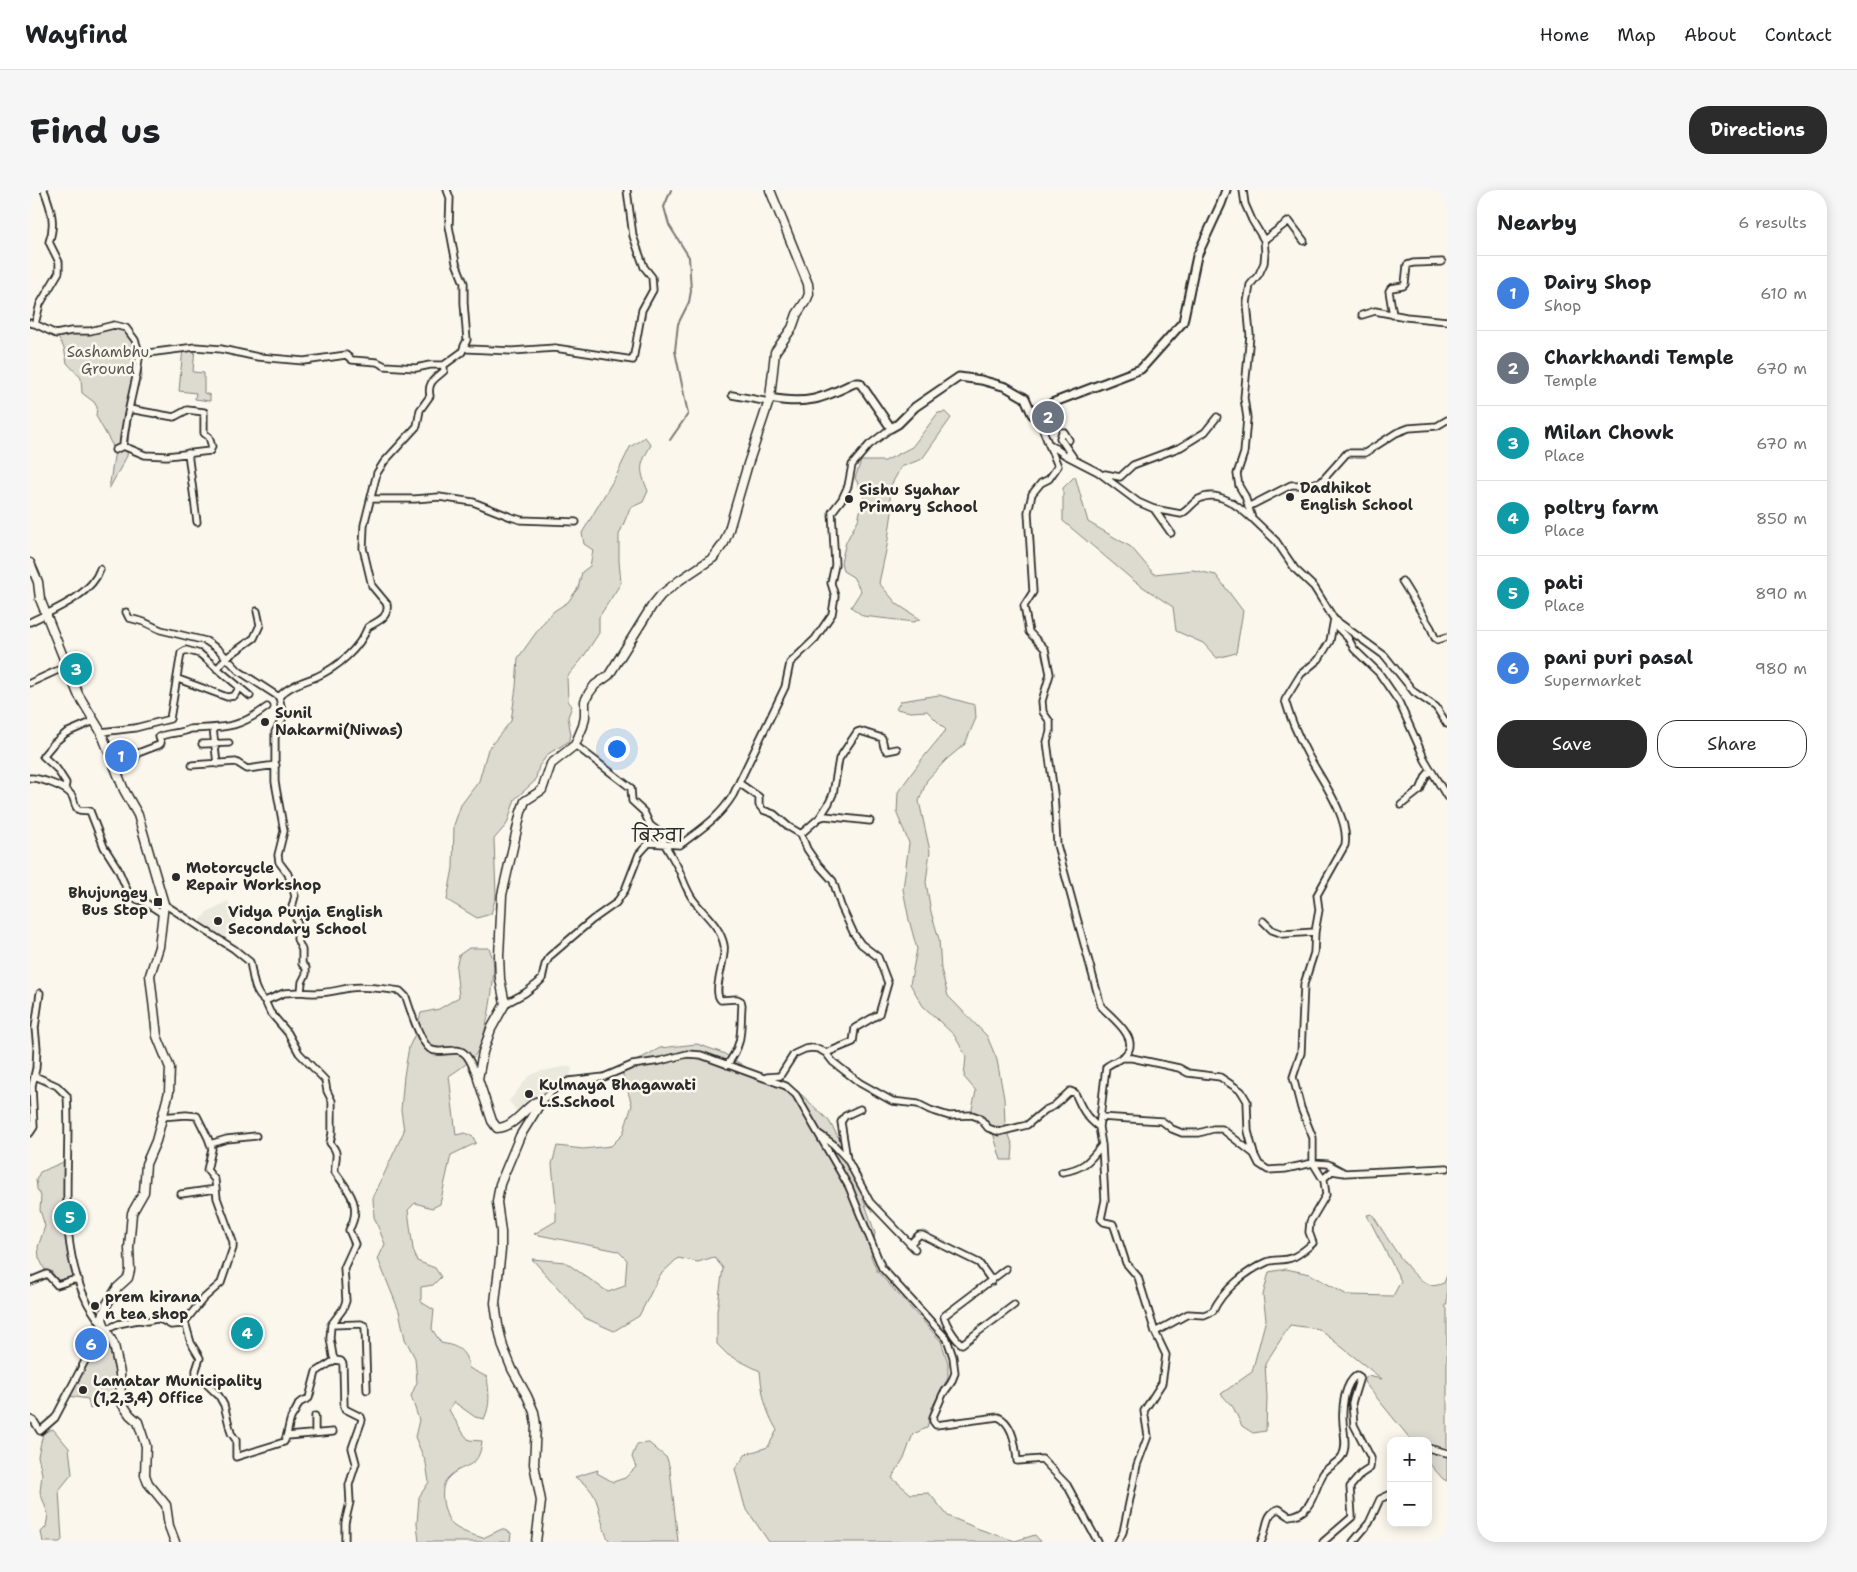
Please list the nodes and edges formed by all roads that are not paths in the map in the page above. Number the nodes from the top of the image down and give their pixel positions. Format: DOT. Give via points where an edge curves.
graph roads {
  1 [pos="44,190"];
  2 [pos="447,190"];
  3 [pos="628,190"];
  4 [pos="770,190"];
  5 [pos="1226,190"];
  6 [pos="1243,190"];
  7 [pos="1264,240"];
  8 [pos="1304,240"];
  9 [pos="1442,262"];
  10 [pos="1362,315"];
  11 [pos="1393,315"];
  12 [pos="1447,320"];
  13 [pos="32,324"];
  14 [pos="464,346"];
  15 [pos="140,354"];
  16 [pos="444,365"];
  17 [pos="732,395"];
  18 [pos="769,400"];
  19 [pos="128,409"];
  20 [pos="1218,417"];
  21 [pos="1447,420"];
  22 [pos="1040,422"];
  23 [pos="891,428"];
  24 [pos="1069,440"];
  25 [pos="1048,443"];
  26 [pos="123,446"];
  27 [pos="115,450"];
  28 [pos="188,453"];
  29 [pos="1074,459"];
  30 [pos="1098,472"];
  31 [pos="370,499"];
  32 [pos="1248,507"];
  33 [pos="1154,508"];
  34 [pos="1252,518"];
  35 [pos="197,522"];
  36 [pos="576,522"];
  37 [pos="1171,533"];
  38 [pos="30,563"];
  39 [pos="100,569"];
  40 [pos="1402,581"];
  41 [pos="256,611"];
  42 [pos="126,612"];
  43 [pos="47,615"];
  44 [pos="1334,621"];
  45 [pos="30,622"];
  46 [pos="1447,637"];
  47 [pos="226,658"];
  48 [pos="67,666"];
  49 [pos="217,669"];
  50 [pos="178,678"];
  51 [pos="30,683"];
  52 [pos="240,687"];
  53 [pos="250,696"];
  54 [pos="279,697"];
  55 [pos="267,707"];
  56 [pos="94,721"];
  57 [pos="1447,724"];
  58 [pos="213,728"];
  59 [pos="101,732"];
  60 [pos="216,743"];
  61 [pos="230,743"];
  62 [pos="202,744"];
  63 [pos="574,745"];
  64 [pos="897,749"];
  65 [pos="217,764"];
  66 [pos="192,765"];
  67 [pos="276,765"];
  68 [pos="114,766"];
  69 [pos="1431,770"];
  70 [pos="30,778"];
  71 [pos="739,783"];
  72 [pos="65,788"];
  73 [pos="1447,798"];
  74 [pos="1401,805"];
  75 [pos="819,818"];
  76 [pos="870,821"];
  77 [pos="801,834"];
  78 [pos="664,843"];
  79 [pos="164,904"];
  80 [pos="163,914"];
  81 [pos="1263,921"];
  82 [pos="1315,932"];
  83 [pos="302,992"];
  84 [pos="40,993"];
  85 [pos="265,1001"];
  86 [pos="505,1004"];
  87 [pos="826,1053"];
  88 [pos="1120,1058"];
  89 [pos="727,1066"];
  90 [pos="34,1076"];
  91 [pos="766,1077"];
  92 [pos="478,1079"];
  93 [pos="538,1104"];
  94 [pos="860,1109"];
  95 [pos="162,1117"];
  96 [pos="1100,1117"];
  97 [pos="1099,1127"];
  98 [pos="815,1131"];
  99 [pos="30,1133"];
  100 [pos="256,1136"];
  101 [pos="210,1144"];
  102 [pos="1102,1145"];
  103 [pos="1254,1154"];
  104 [pos="847,1159"];
  105 [pos="1313,1163"];
  106 [pos="1447,1168"];
  107 [pos="1062,1172"];
  108 [pos="1345,1173"];
  109 [pos="1324,1181"];
  110 [pos="216,1189"];
  111 [pos="181,1194"];
  112 [pos="910,1244"];
  113 [pos="915,1249"];
  114 [pos="1006,1269"];
  115 [pos="79,1280"];
  116 [pos="30,1281"];
  117 [pos="992,1281"];
  118 [pos="1014,1305"];
  119 [pos="185,1322"];
  120 [pos="331,1325"];
  121 [pos="106,1330"];
  122 [pos="1155,1332"];
  123 [pos="335,1360"];
  124 [pos="366,1390"];
  125 [pos="315,1416"];
  126 [pos="30,1419"];
  127 [pos="315,1432"];
  128 [pos="333,1432"];
  129 [pos="287,1436"];
  130 [pos="1432,1449"];
  131 [pos="1447,1453"];
  132 [pos="1387,1496"];
  133 [pos="175,1542"];
  134 [pos="346,1542"];
  135 [pos="536,1542"];
  136 [pos="1098,1542"];
  137 [pos="1118,1542"];
  138 [pos="1261,1542"];
  139 [pos="1323,1542"];
  140 [pos="1353,1542"];
  1 -- 13 [label="street" via="52,214 49,242 59,262 59,272"];
  2 -- 14 [label="street" via="450,198 449,226 456,263 464,283 467,340"];
  3 -- 14 [label="street" via="633,236 644,267 652,277 653,290 642,310 633,360 555,348 512,351 468,349"];
  4 -- 18 [label="main road" via="809,294 792,328 775,352"];
  5 -- 22 [label="street" via="1197,256 1183,322 1141,369 1052,403"];
  6 -- 7 [label="street" via="1245,204"];
  7 -- 8 [label="street" via="1289,221"];
  7 -- 32 [label="street" via="1264,263 1250,286 1247,303 1250,335 1244,398 1247,418 1244,453 1237,474"];
  9 -- 11 [label="street" via="1407,265 1405,284 1389,291"];
  10 -- 11 [label="street" via="1375,311"];
  11 -- 12 [label="street"];
  13 -- 15 [label="street" via="56,334 114,325 126,328"];
  14 -- 16 [label="street" via="462,352"];
  15 -- 16 [label="street" via="195,347 304,361 346,355 352,360 377,362 385,366 416,368"];
  15 -- 19 [label="street"];
  16 -- 31 [label="street" via="444,371 430,383 430,396 420,410 417,426 384,462"];
  17 -- 18 [label="street"];
  18 -- 23 [label="street" via="806,402 860,383"];
  18 -- 63 [label="main road" via="724,543 713,558 680,580 652,606 610,675 595,685 585,700 585,716"];
  19 -- 26 [label="street"];
  19 -- 28 [label="street" via="174,417 187,410 204,412 204,433 212,447 210,451"];
  20 -- 30 [label="street" via="1204,432 1181,447 1133,465 1120,477"];
  21 -- 32 [label="street" via="1437,426 1409,428 1396,433 1365,453 1348,453 1321,482 1291,485"];
  22 -- 23 [label="street" via="1032,414 1025,398 1006,386 959,377"];
  22 -- 25 [label="street"];
  23 -- 71 [label="street" via="869,445 852,465 848,486 832,512 836,564 831,584 835,596 832,614 815,639 790,663 785,687"];
  24 -- 29 [label="street" via="1062,432 1060,438"];
  25 -- 29 [label="street"];
  25 -- 88 [label="street" via="1058,466 1032,494 1028,512 1033,592 1024,606 1029,632 1045,649 1050,674 1042,701 1043,712 1050,722 1047,742 1057,845 1101,1006 1120,1023 1128,1038 1128,1052"];
  26 -- 27 [label="street"];
  26 -- 28 [label="street" via="146,455"];
  28 -- 35 [label="street"];
  29 -- 30 [label="street"];
  30 -- 33 [label="street" via="1138,502"];
  31 -- 36 [label="street" via="439,497 473,502 521,520"];
  31 -- 54 [label="street" via="363,548 372,586 387,604 387,614 368,627 364,638 334,668 292,687"];
  32 -- 34 [label="street"];
  33 -- 34 [label="street" via="1182,514 1201,498 1212,496 1233,503"];
  33 -- 37 [label="street"];
  34 -- 44 [label="street" via="1314,587"];
  38 -- 43 [label="main road"];
  39 -- 43 [label="street" via="79,595"];
  40 -- 46 [label="street" via="1435,638"];
  41 -- 47 [label="street" via="260,625 254,638"];
  42 -- 47 [label="street" via="129,618 161,630 206,641"];
  43 -- 45 [label="street"];
  43 -- 48 [label="main road"];
  44 -- 57 [label="street" via="1385,656 1414,692 1436,707"];
  44 -- 69 [label="street" via="1354,649 1379,673 1399,702"];
  44 -- 82 [label="street" via="1330,641 1319,659 1301,674 1285,700 1295,728 1334,801 1346,836 1317,895"];
  47 -- 49 [label="street"];
  47 -- 54 [label="street"];
  48 -- 51 [label="street"];
  48 -- 56 [label="main road"];
  49 -- 50 [label="street" via="200,654 186,650 181,653"];
  49 -- 52 [label="street"];
  50 -- 52 [label="street" via="227,697 234,696"];
  50 -- 59 [label="street" via="170,719"];
  52 -- 53 [label="street"];
  54 -- 67 [label="street" via="283,714 275,732"];
  55 -- 58 [label="street" via="250,720"];
  56 -- 59 [label="main road"];
  56 -- 72 [label="street" via="66,733 44,756 57,769 66,783"];
  58 -- 60 [label="street"];
  58 -- 68 [label="street" via="169,733 159,737 159,745 138,753 135,759"];
  59 -- 68 [label="main road"];
  60 -- 61 [label="street"];
  60 -- 62 [label="street"];
  60 -- 65 [label="street"];
  63 -- 78 [label="street" via="631,788 632,801 644,812 650,825 663,835"];
  63 -- 86 [label="main road" via="551,764 542,790 525,801 521,812 502,895 499,956"];
  64 -- 75 [label="street" via="887,751 882,738 860,730 857,732 838,759 833,794"];
  65 -- 66 [label="street"];
  65 -- 67 [label="street" via="236,762 247,769"];
  67 -- 83 [label="street" via="275,782 284,831 278,855 295,896 292,907 298,925 302,964 306,968"];
  68 -- 79 [label="main road" via="138,815"];
  69 -- 73 [label="street"];
  69 -- 74 [label="street" via="1420,790"];
  70 -- 72 [label="street"];
  71 -- 77 [label="street" via="759,796 763,810"];
  71 -- 78 [label="street" via="718,816 680,845"];
  72 -- 80 [label="street" via="76,808 90,811 104,847 128,892"];
  75 -- 76 [label="street"];
  75 -- 77 [label="street"];
  77 -- 87 [label="street" via="807,849 833,881 854,934 866,949 875,954 888,983 879,1014 854,1028 853,1042"];
  78 -- 86 [label="street" via="649,843 644,848 616,903 550,956 538,983"];
  78 -- 89 [label="street" via="692,897 721,935 725,947 716,990 718,999 741,1001 740,1044"];
  79 -- 80 [label="main road"];
  79 -- 85 [label="street" via="234,948 250,962 255,988"];
  80 -- 95 [label="main road" via="159,947 150,975 157,1036 170,1068 167,1105"];
  81 -- 82 [label="street" via="1272,930 1283,934"];
  82 -- 105 [label="street" via="1314,953 1304,984 1301,1053 1293,1077 1313,1138"];
  83 -- 85 [label="street" via="284,993"];
  83 -- 92 [label="street" via="315,994 350,988 400,991 406,996 423,1042 429,1049 438,1052 458,1050 466,1054"];
  84 -- 90 [label="street"];
  85 -- 120 [label="street" via="300,1053 325,1080 332,1101 330,1143 337,1154 335,1172 356,1209 349,1230 356,1244 344,1268 346,1301"];
  86 -- 92 [label="main road" via="485,1045"];
  87 -- 91 [label="street" via="819,1049 805,1049 791,1058 780,1076"];
  87 -- 97 [label="street" via="860,1083 892,1101 918,1104 949,1116 972,1115 999,1132 1027,1125 1070,1090 1075,1093 1091,1122"];
  88 -- 96 [label="street" via="1106,1067"];
  88 -- 103 [label="street" via="1220,1077 1242,1092 1247,1100 1248,1131"];
  89 -- 91 [label="street"];
  89 -- 93 [label="street" via="701,1055 687,1054 632,1065 604,1077 569,1081"];
  90 -- 99 [label="street" via="34,1127"];
  90 -- 115 [label="street" via="57,1086 67,1096 66,1224 69,1248"];
  91 -- 98 [label="street" via="786,1086 796,1095"];
  92 -- 93 [label="main road" via="497,1128 504,1128 530,1106"];
  93 -- 135 [label="main road" via="520,1136 500,1184 497,1202 501,1250 495,1303 504,1347 534,1412 534,1464 541,1501"];
  94 -- 104 [label="street" via="845,1116 841,1122"];
  95 -- 101 [label="street" via="197,1116"];
  95 -- 121 [label="main road" via="146,1164 144,1192 132,1213 128,1278 116,1288 107,1304 102,1319"];
  96 -- 97 [label="street"];
  96 -- 103 [label="street" via="1162,1120 1172,1129 1182,1132 1222,1129"];
  97 -- 102 [label="street"];
  98 -- 104 [label="street"];
  98 -- 136 [label="street" via="849,1187 882,1268 947,1340 955,1373 942,1394 933,1421 936,1425 998,1417 1005,1421 1012,1434 1016,1461 1042,1459 1067,1485"];
  100 -- 101 [label="street"];
  101 -- 110 [label="street" via="212,1154 207,1170 215,1180"];
  102 -- 107 [label="street" via="1084,1165"];
  102 -- 122 [label="street" via="1105,1200 1101,1219 1113,1224 1126,1263 1138,1277"];
  103 -- 105 [label="street" via="1259,1164 1268,1170"];
  104 -- 112 [label="street" via="870,1202"];
  105 -- 108 [label="street" via="1328,1164"];
  105 -- 109 [label="street"];
  106 -- 108 [label="street"];
  108 -- 109 [label="street" via="1332,1171"];
  109 -- 122 [label="street" via="1326,1195 1310,1222 1309,1232 1314,1243 1291,1258 1268,1261 1248,1274 1217,1302 1213,1312 1188,1314"];
  110 -- 111 [label="street"];
  110 -- 119 [label="street" via="233,1242 233,1252 221,1283 202,1299"];
  112 -- 113 [label="street"];
  112 -- 117 [label="street" via="922,1235 979,1263"];
  114 -- 117 [label="street"];
  115 -- 116 [label="street" via="57,1285 47,1274"];
  115 -- 121 [label="street" via="87,1303"];
  117 -- 118 [label="street" via="944,1316 958,1342 962,1344"];
  119 -- 121 [label="street" via="170,1325 156,1319 138,1320"];
  119 -- 129 [label="street" via="191,1343 200,1358 196,1374 224,1405 236,1440 236,1458 284,1442"];
  120 -- 123 [label="street" via="332,1356"];
  120 -- 124 [label="street" via="365,1326"];
  121 -- 126 [label="street" via="86,1359 56,1418 40,1431"];
  121 -- 133 [label="main road" via="114,1346 120,1373 121,1402 138,1422 146,1446 145,1475 166,1505"];
  122 -- 137 [label="street" via="1166,1355 1162,1382 1144,1411 1148,1436"];
  123 -- 129 [label="street" via="316,1372 312,1394 299,1403"];
  123 -- 134 [label="street" via="343,1364 345,1409 362,1420 352,1448 356,1463 349,1485"];
  125 -- 127 [label="street"];
  127 -- 128 [label="street"];
  127 -- 129 [label="street"];
  130 -- 131 [label="street"];
  132 -- 140 [label="street" via="1380,1499 1369,1523"];
  138 -- 139 [label="street" via="1269,1515 1279,1510 1289,1516 1299,1515 1308,1506 1323,1473 1343,1456 1345,1394 1350,1380 1356,1375 1360,1377 1352,1403 1354,1425 1371,1463 1370,1468 1350,1487 1352,1517"];
}
